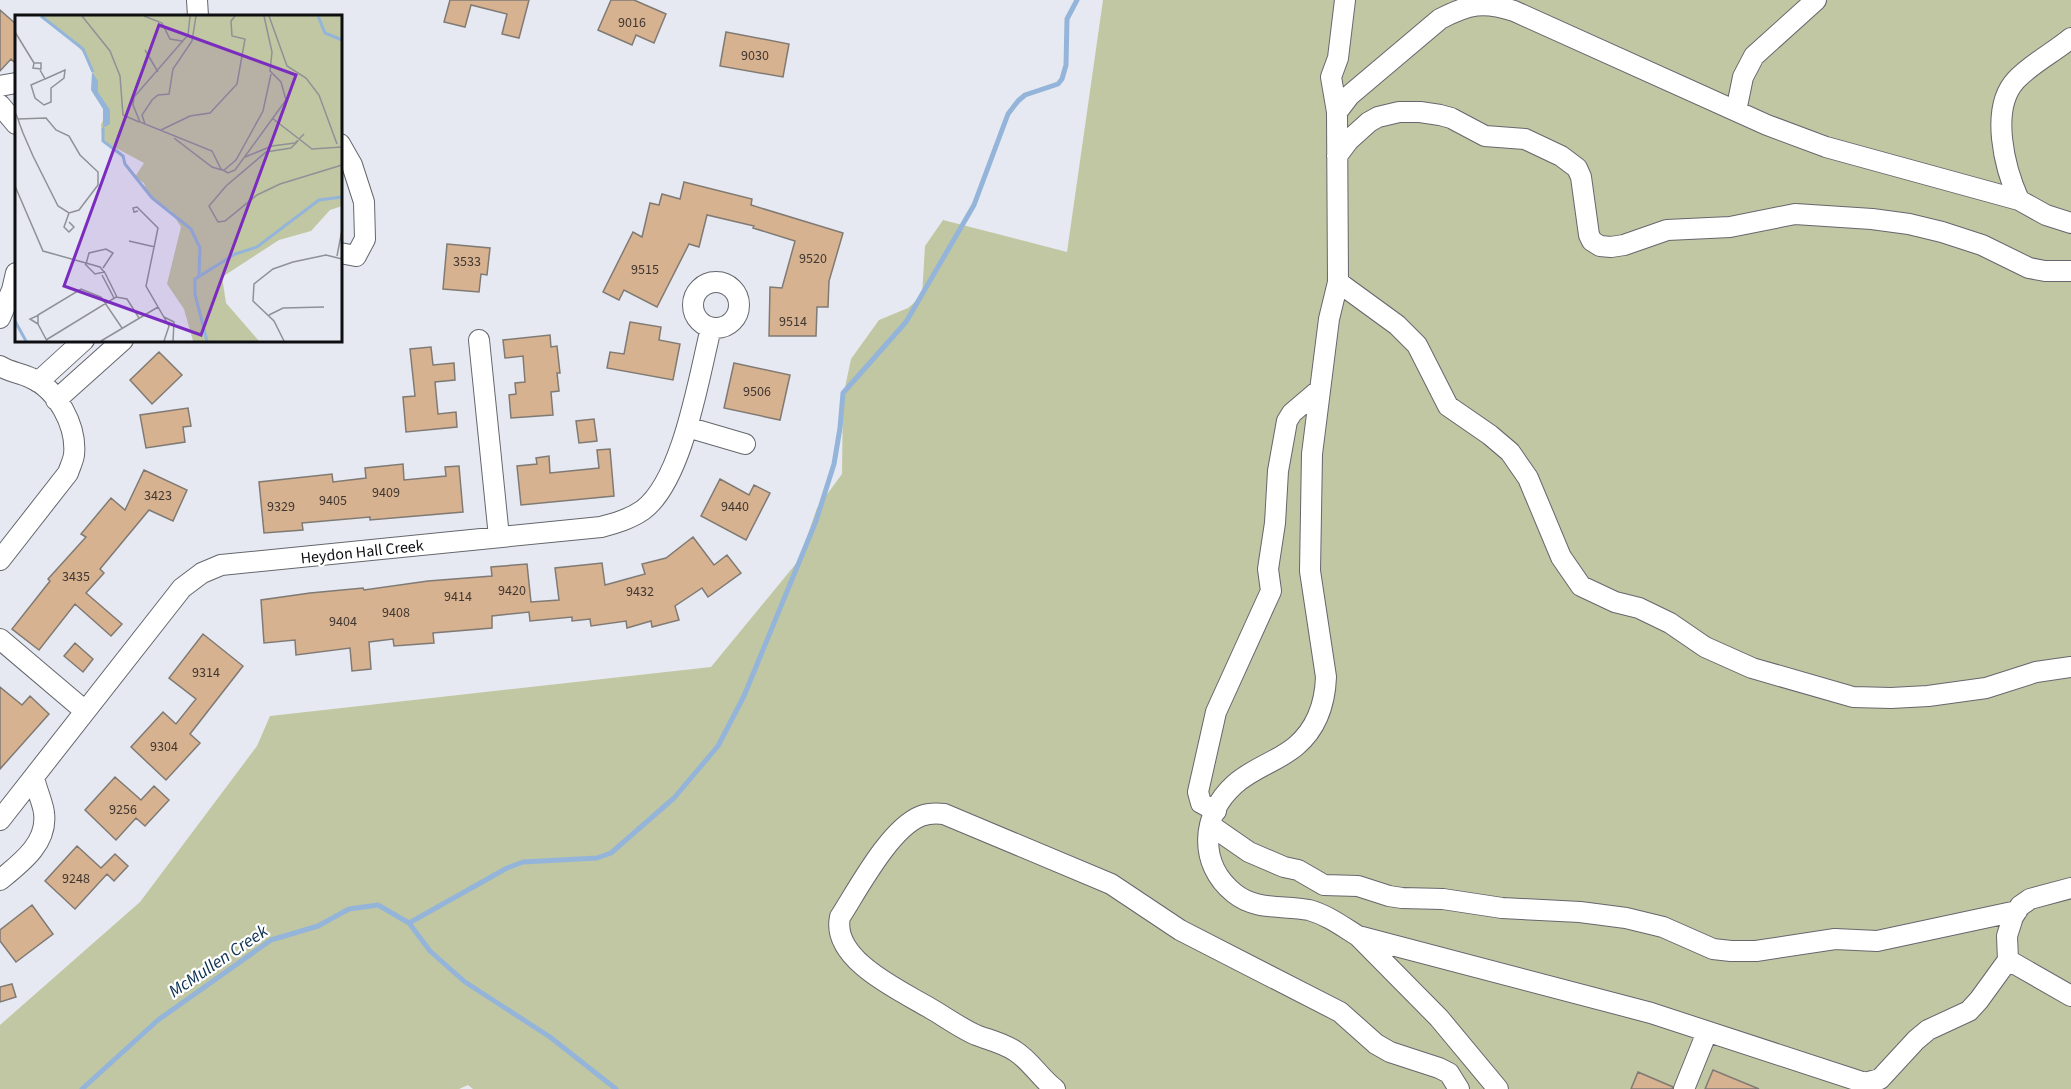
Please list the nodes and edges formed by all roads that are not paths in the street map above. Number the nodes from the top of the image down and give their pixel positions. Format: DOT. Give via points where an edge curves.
graph roads {
  1 [pos="197,0"];
  2 [pos="1345,0"];
  3 [pos="1816,0"];
  4 [pos="1492,2"];
  5 [pos="198,15"];
  6 [pos="2071,38"];
  7 [pos="15,82"];
  8 [pos="0,86"];
  9 [pos="0,105"];
  10 [pos="1736,111"];
  11 [pos="1336,112"];
  12 [pos="15,123"];
  13 [pos="342,148"];
  14 [pos="1337,156"];
  15 [pos="2019,200"];
  16 [pos="2071,223"];
  17 [pos="342,254"];
  18 [pos="2071,271"];
  19 [pos="15,277"];
  20 [pos="1338,282"];
  21 [pos="0,318"];
  22 [pos="711,328"];
  23 [pos="479,340"];
  24 [pos="82,342"];
  25 [pos="121,342"];
  26 [pos="0,366"];
  27 [pos="38,382"];
  28 [pos="1319,390"];
  29 [pos="56,400"];
  30 [pos="687,427"];
  31 [pos="745,444"];
  32 [pos="499,537"];
  33 [pos="0,560"];
  34 [pos="0,639"];
  35 [pos="2071,667"];
  36 [pos="85,711"];
  37 [pos="34,777"];
  38 [pos="1213,818"];
  39 [pos="0,820"];
  40 [pos="0,880"];
  41 [pos="2071,888"];
  42 [pos="2016,910"];
  43 [pos="1358,936"];
  44 [pos="2008,960"];
  45 [pos="2071,996"];
  46 [pos="1707,1032"];
  47 [pos="1055,1089"];
  48 [pos="1459,1089"];
  49 [pos="1498,1089"];
  50 [pos="1683,1089"];
  1 -- 5 [label="street"];
  2 -- 11 [label="street" via="1338,58 1331,77"];
  3 -- 10 [label="street" via="1754,56 1743,77"];
  4 -- 10 [label="street"];
  4 -- 11 [label="street" via="1456,10 1440,19 1350,95"];
  6 -- 15 [label="street" via="2031,66 2007,94 2001,129 2009,175"];
  7 -- 8 [label="street"];
  9 -- 12 [label="street"];
  10 -- 15 [label="street" via="1826,147"];
  11 -- 14 [label="street"];
  13 -- 17 [label="street" via="364,202 365,239 356,256"];
  14 -- 18 [label="street" via="1359,130 1378,117 1398,112 1440,115 1485,136 1525,139 1572,162 1581,177 1589,235 1600,246 1624,245 1667,231 1730,227 1795,214 1910,224 1982,245 2029,268"];
  14 -- 20 [label="street"];
  15 -- 16 [label="street"];
  19 -- 21 [label="street"];
  20 -- 28 [label="street"];
  20 -- 35 [label="street" via="1397,325 1417,345 1448,406 1510,452 1528,478 1561,557 1581,586 1639,608 1670,623 1704,647 1752,668 1853,697 1928,696 1986,688 2036,672"];
  22 -- 30 [label="street, Heydon Hall Creek"];
  23 -- 32 [label="street"];
  24 -- 27 [label="street"];
  25 -- 29 [label="street"];
  26 -- 27 [label="street"];
  27 -- 29 [label="street"];
  28 -- 38 [label="street" via="1287,421 1268,569 1271,591 1216,712 1198,792"];
  28 -- 38 [label="street" via="1312,454 1310,571 1324,656 1325,694 1320,714 1296,746 1233,785"];
  29 -- 33 [label="street" via="73,436 74,455 68,473"];
  30 -- 31 [label="street"];
  30 -- 32 [label="street, Heydon Hall Creek" via="668,480 644,510 601,526"];
  32 -- 36 [label="street, Heydon Hall Creek" via="221,565 182,588"];
  34 -- 36 [label="street"];
  36 -- 37 [label="street, Heydon Hall Creek"];
  37 -- 39 [label="street, Heydon Hall Creek"];
  37 -- 40 [label="street" via="44,810 44,833 25,860"];
  38 -- 42 [label="street" via="1249,852 1298,870 1324,885 1358,886 1402,898 1626,918 1663,927 1713,949 1756,951 1835,939 1877,941"];
  38 -- 43 [label="street" via="1206,840 1211,861 1220,879 1235,893 1269,907 1308,910 1326,916"];
  41 -- 42 [label="street" via="2030,899"];
  42 -- 44 [label="street" via="2007,936"];
  43 -- 46 [label="street" via="1617,1004"];
  43 -- 49 [label="street" via="1439,1018"];
  44 -- 45 [label="street"];
  44 -- 46 [label="street" via="1969,1011 1928,1030 1872,1083"];
  46 -- 50 [label="street"];
  47 -- 48 [label="street" via="1013,1050 975,1034 882,980 859,963 842,939 840,917 887,844 919,817 944,814 1111,884 1180,930 1340,1012 1390,1052 1449,1073"];
}
